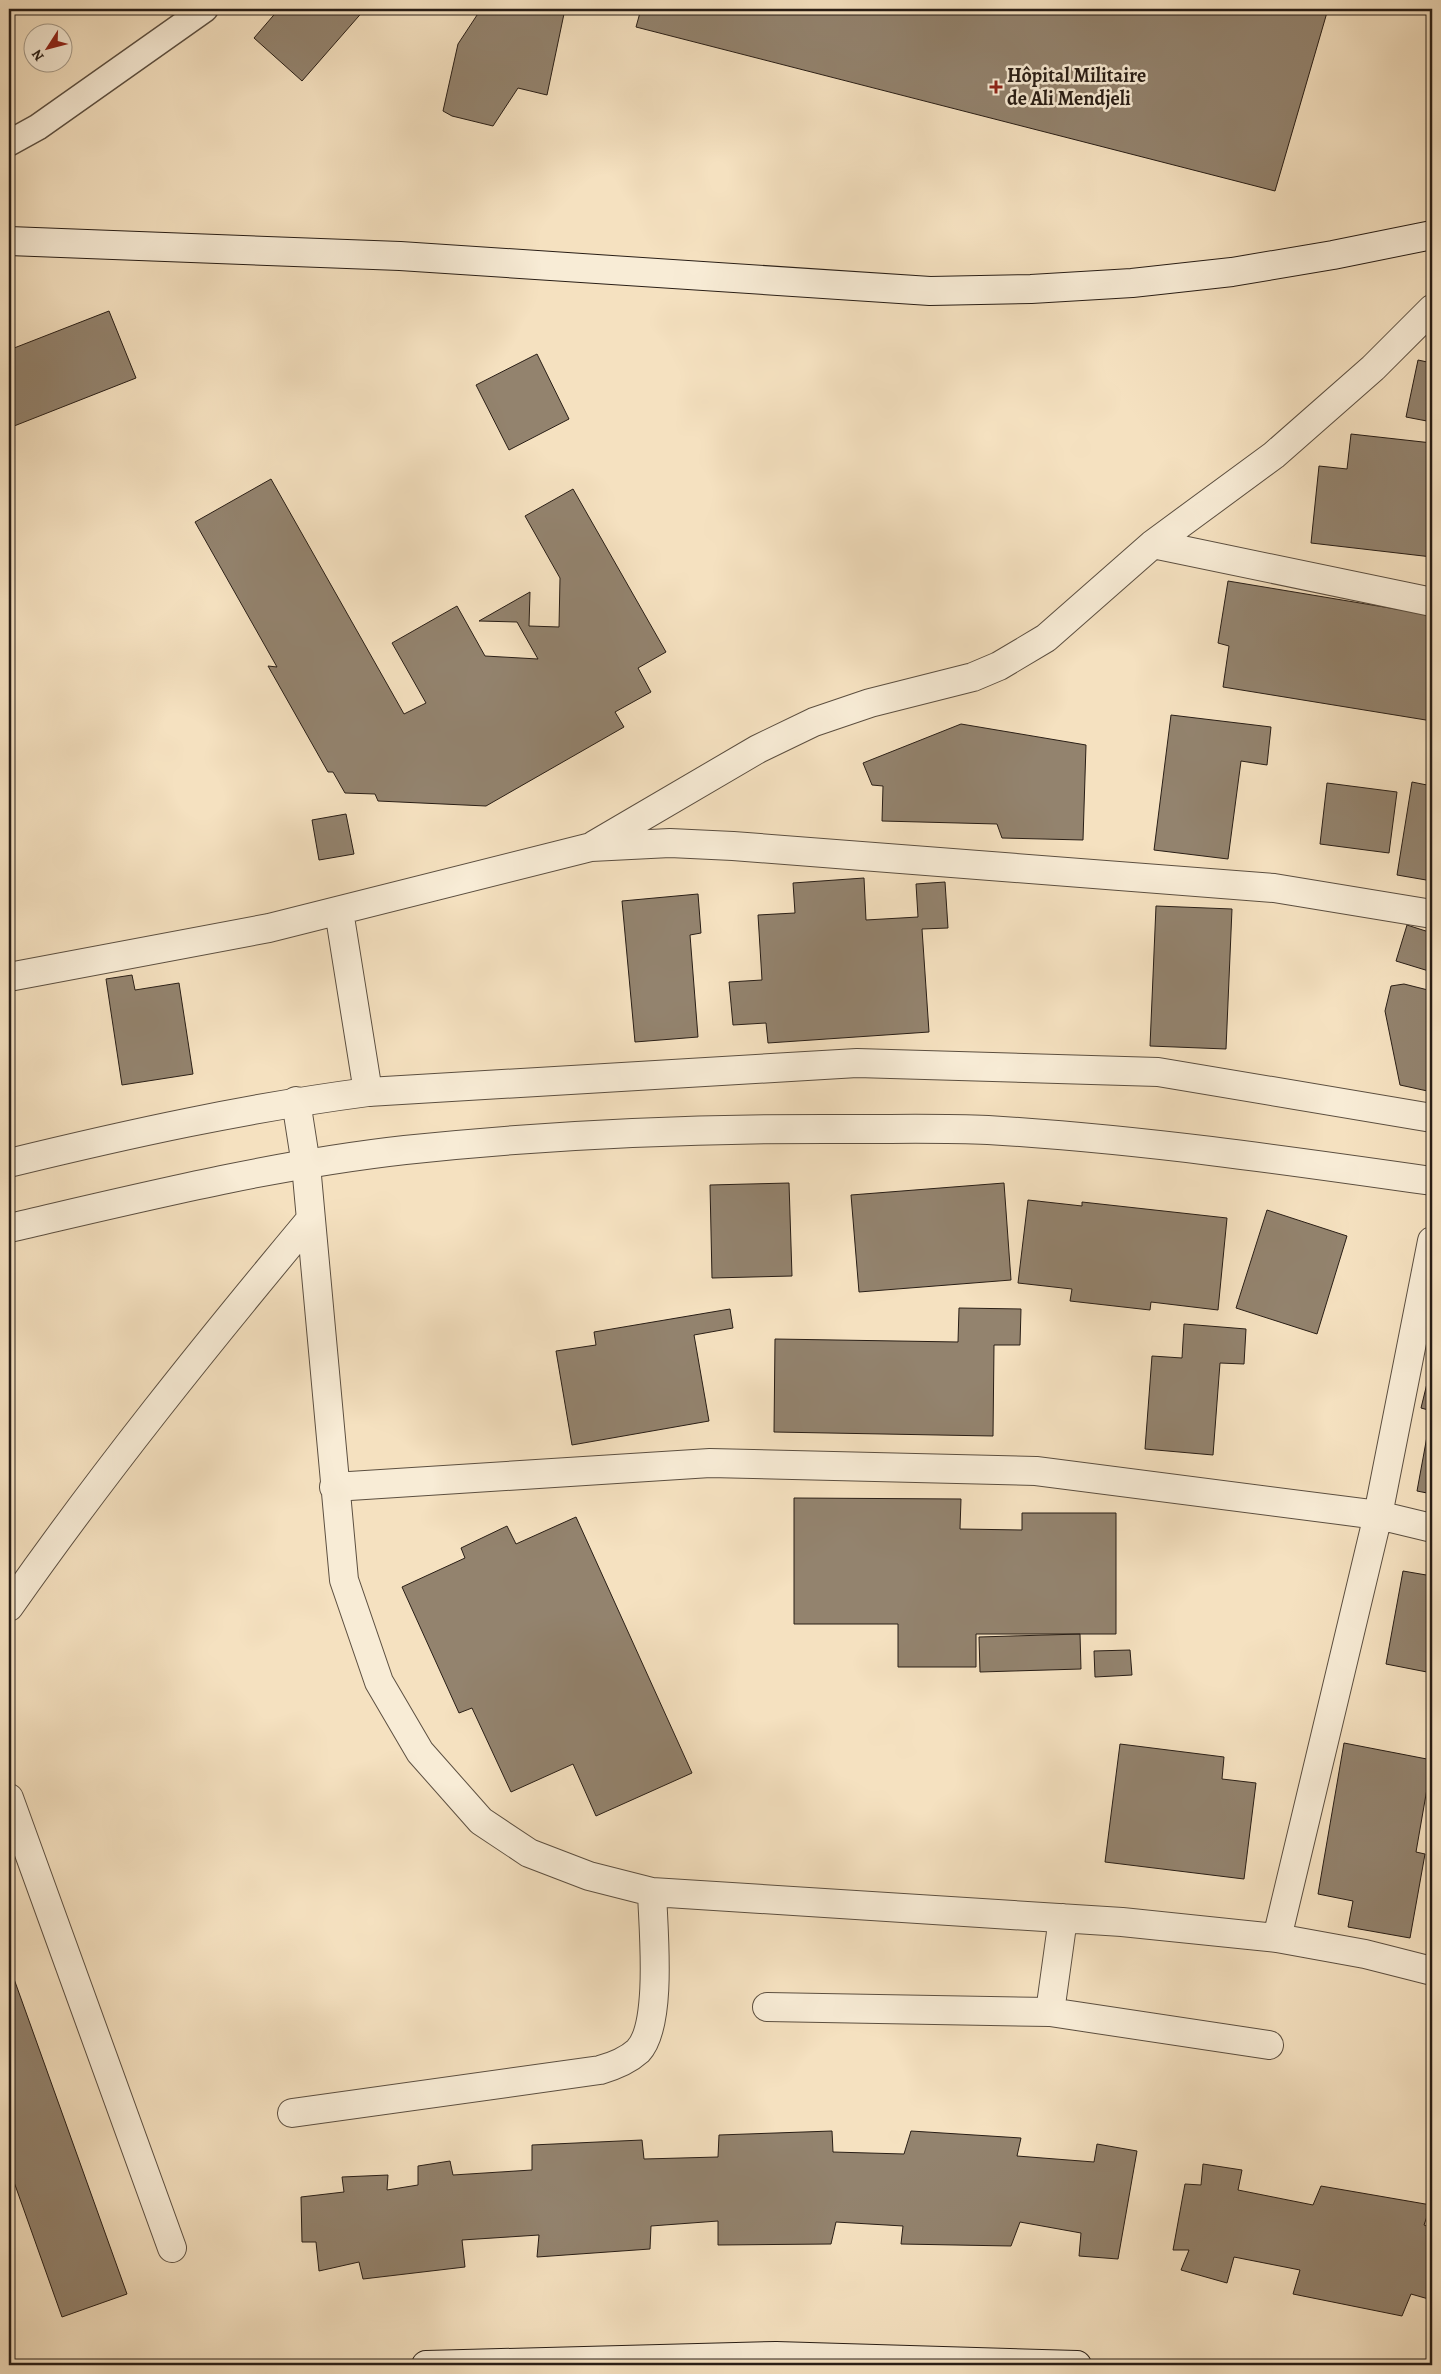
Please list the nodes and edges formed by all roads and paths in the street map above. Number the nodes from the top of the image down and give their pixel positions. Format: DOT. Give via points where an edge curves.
graph roads {
  1 [pos="205,9"];
  2 [pos="9,143"];
  3 [pos="1432,235"];
  4 [pos="9,241"];
  5 [pos="1432,309"];
  6 [pos="1153,544"];
  7 [pos="1432,602"];
  8 [pos="590,847"];
  9 [pos="339,910"];
  10 [pos="1432,914"];
  11 [pos="9,977"];
  12 [pos="368,1092"];
  13 [pos="296,1101"];
  14 [pos="1432,1118"];
  15 [pos="9,1163"];
  16 [pos="306,1164"];
  17 [pos="1432,1181"];
  18 [pos="310,1220"];
  19 [pos="9,1228"];
  20 [pos="1432,1240"];
  21 [pos="334,1487"];
  22 [pos="1378,1515"];
  23 [pos="1432,1528"];
  24 [pos="9,1607"];
  25 [pos="9,1798"];
  26 [pos="652,1892"];
  27 [pos="1063,1918"];
  28 [pos="1277,1938"];
  29 [pos="1432,1971"];
  30 [pos="767,2007"];
  31 [pos="1050,2012"];
  32 [pos="1269,2045"];
  33 [pos="292,2113"];
  34 [pos="172,2248"];
  35 [pos="426,2365"];
  36 [pos="1077,2365"];
  1 -- 2 [label="lane" via="38,127"];
  3 -- 4 [label="street" via="1232,272 1132,283 930,291 400,256"];
  5 -- 6 [label="street" via="1374,368 1274,455"];
  6 -- 7 [label="street"];
  6 -- 8 [label="street" via="1046,638 999,666 973,677 870,703 814,722 758,749"];
  8 -- 9 [label="street"];
  8 -- 10 [label="street" via="670,843 733,846 1096,873 1274,888"];
  9 -- 11 [label="street" via="269,928"];
  9 -- 12 [label="street"];
  12 -- 13 [label="street"];
  12 -- 14 [label="street" via="857,1062 1158,1072"];
  13 -- 15 [label="street" via="130,1133"];
  13 -- 16 [label="street"];
  16 -- 17 [label="street" via="423,1149 575,1136 737,1128 986,1130 1187,1147"];
  16 -- 18 [label="street"];
  16 -- 19 [label="street"];
  18 -- 21 [label="street"];
  18 -- 24 [label="street" via="206,1344 68,1524"];
  20 -- 22 [label="street"];
  21 -- 22 [label="street" via="710,1463 1036,1471"];
  21 -- 26 [label="street" via="344,1580 379,1682 420,1752 481,1821 529,1853 589,1876"];
  22 -- 23 [label="street"];
  22 -- 28 [label="street"];
  25 -- 34 [label="street"];
  26 -- 27 [label="street"];
  26 -- 33 [label="street" via="652,2011 639,2050 619,2064 600,2070"];
  27 -- 28 [label="street"];
  27 -- 31 [label="street"];
  28 -- 29 [label="street" via="1365,1954"];
  30 -- 31 [label="street"];
  31 -- 32 [label="street"];
  35 -- 36 [label="street" via="776,2356"];
}
